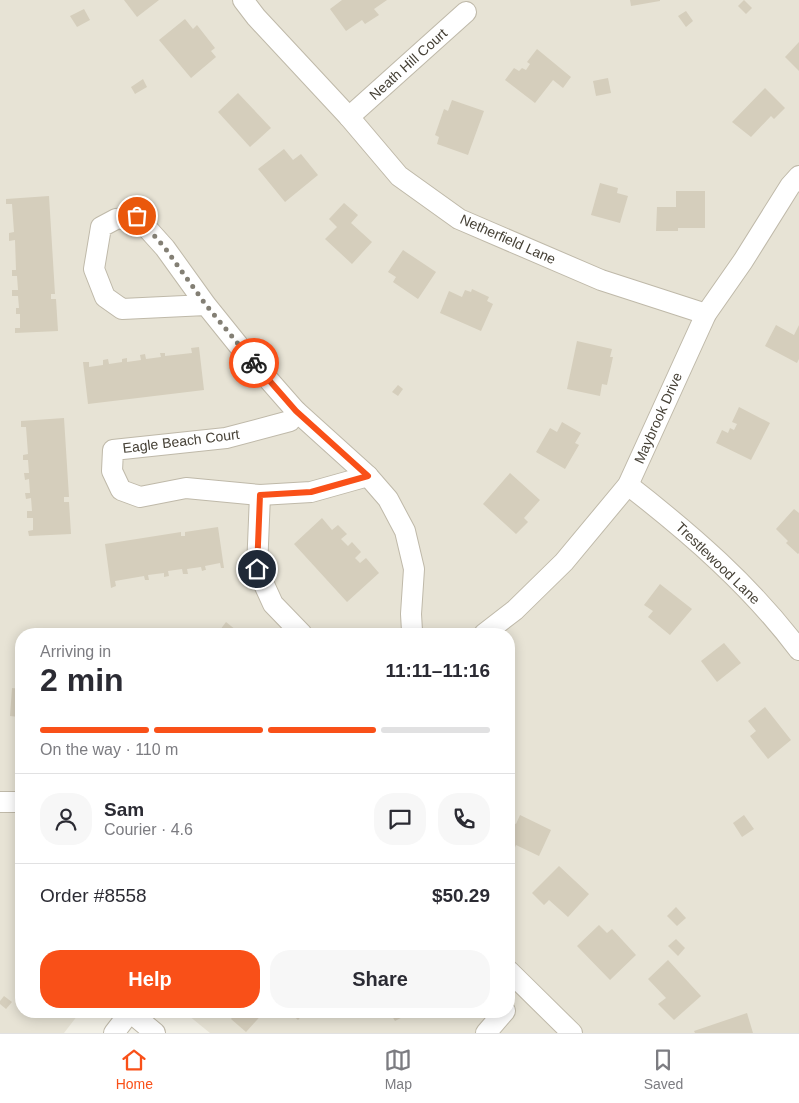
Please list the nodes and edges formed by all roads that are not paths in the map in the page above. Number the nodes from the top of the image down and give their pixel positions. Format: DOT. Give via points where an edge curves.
graph roads {
  1 [pos="243,0"];
  2 [pos="466,12"];
  3 [pos="349,117"];
  4 [pos="799,176"];
  5 [pos="206,305"];
  6 [pos="706,314"];
  7 [pos="296,411"];
  8 [pos="368,476"];
  9 [pos="628,485"];
  10 [pos="260,495"];
  11 [pos="296,628"];
  12 [pos="412,628"];
  13 [pos="492,628"];
  14 [pos="799,650"];
  15 [pos="0,802"];
  16 [pos="15,802"];
  17 [pos="515,977"];
  18 [pos="525,988"];
  19 [pos="515,1000"];
  20 [pos="126,1018"];
  21 [pos="138,1018"];
  22 [pos="499,1018"];
  23 [pos="114,1033"];
  24 [pos="155,1033"];
  25 [pos="486,1033"];
  26 [pos="572,1033"];
  1 -- 3 [label="street, Netherfield Lane"];
  2 -- 3 [label="street, Neath Hill Court"];
  3 -- 6 [label="street, Netherfield Lane" via="399,176 459,219 601,280"];
  4 -- 6 [label="street, Maybrook Drive"];
  5 -- 5 [label="street" via="165,248 137,216 116,219 102,227 94,269 106,297 122,309"];
  5 -- 7 [label="street"];
  6 -- 9 [label="street, Maybrook Drive"];
  7 -- 8 [label="street"];
  7 -- 10 [label="street, Eagle Beach Court" via="290,421 226,438 113,450 112,471 121,490 140,497 186,488"];
  8 -- 10 [label="street, Eagle Beach Court" via="311,492"];
  8 -- 12 [label="street" via="388,499 405,531 414,569"];
  9 -- 13 [label="street, Maybrook Drive" via="564,562"];
  9 -- 14 [label="street, Trestlewood Lane" via="723,564"];
  10 -- 11 [label="street" via="257,569 272,604"];
  15 -- 16 [label="street"];
  17 -- 18 [label="street"];
  18 -- 19 [label="street"];
  18 -- 26 [label="street"];
  20 -- 23 [label="street"];
  21 -- 24 [label="street"];
  22 -- 25 [label="street"];
}
